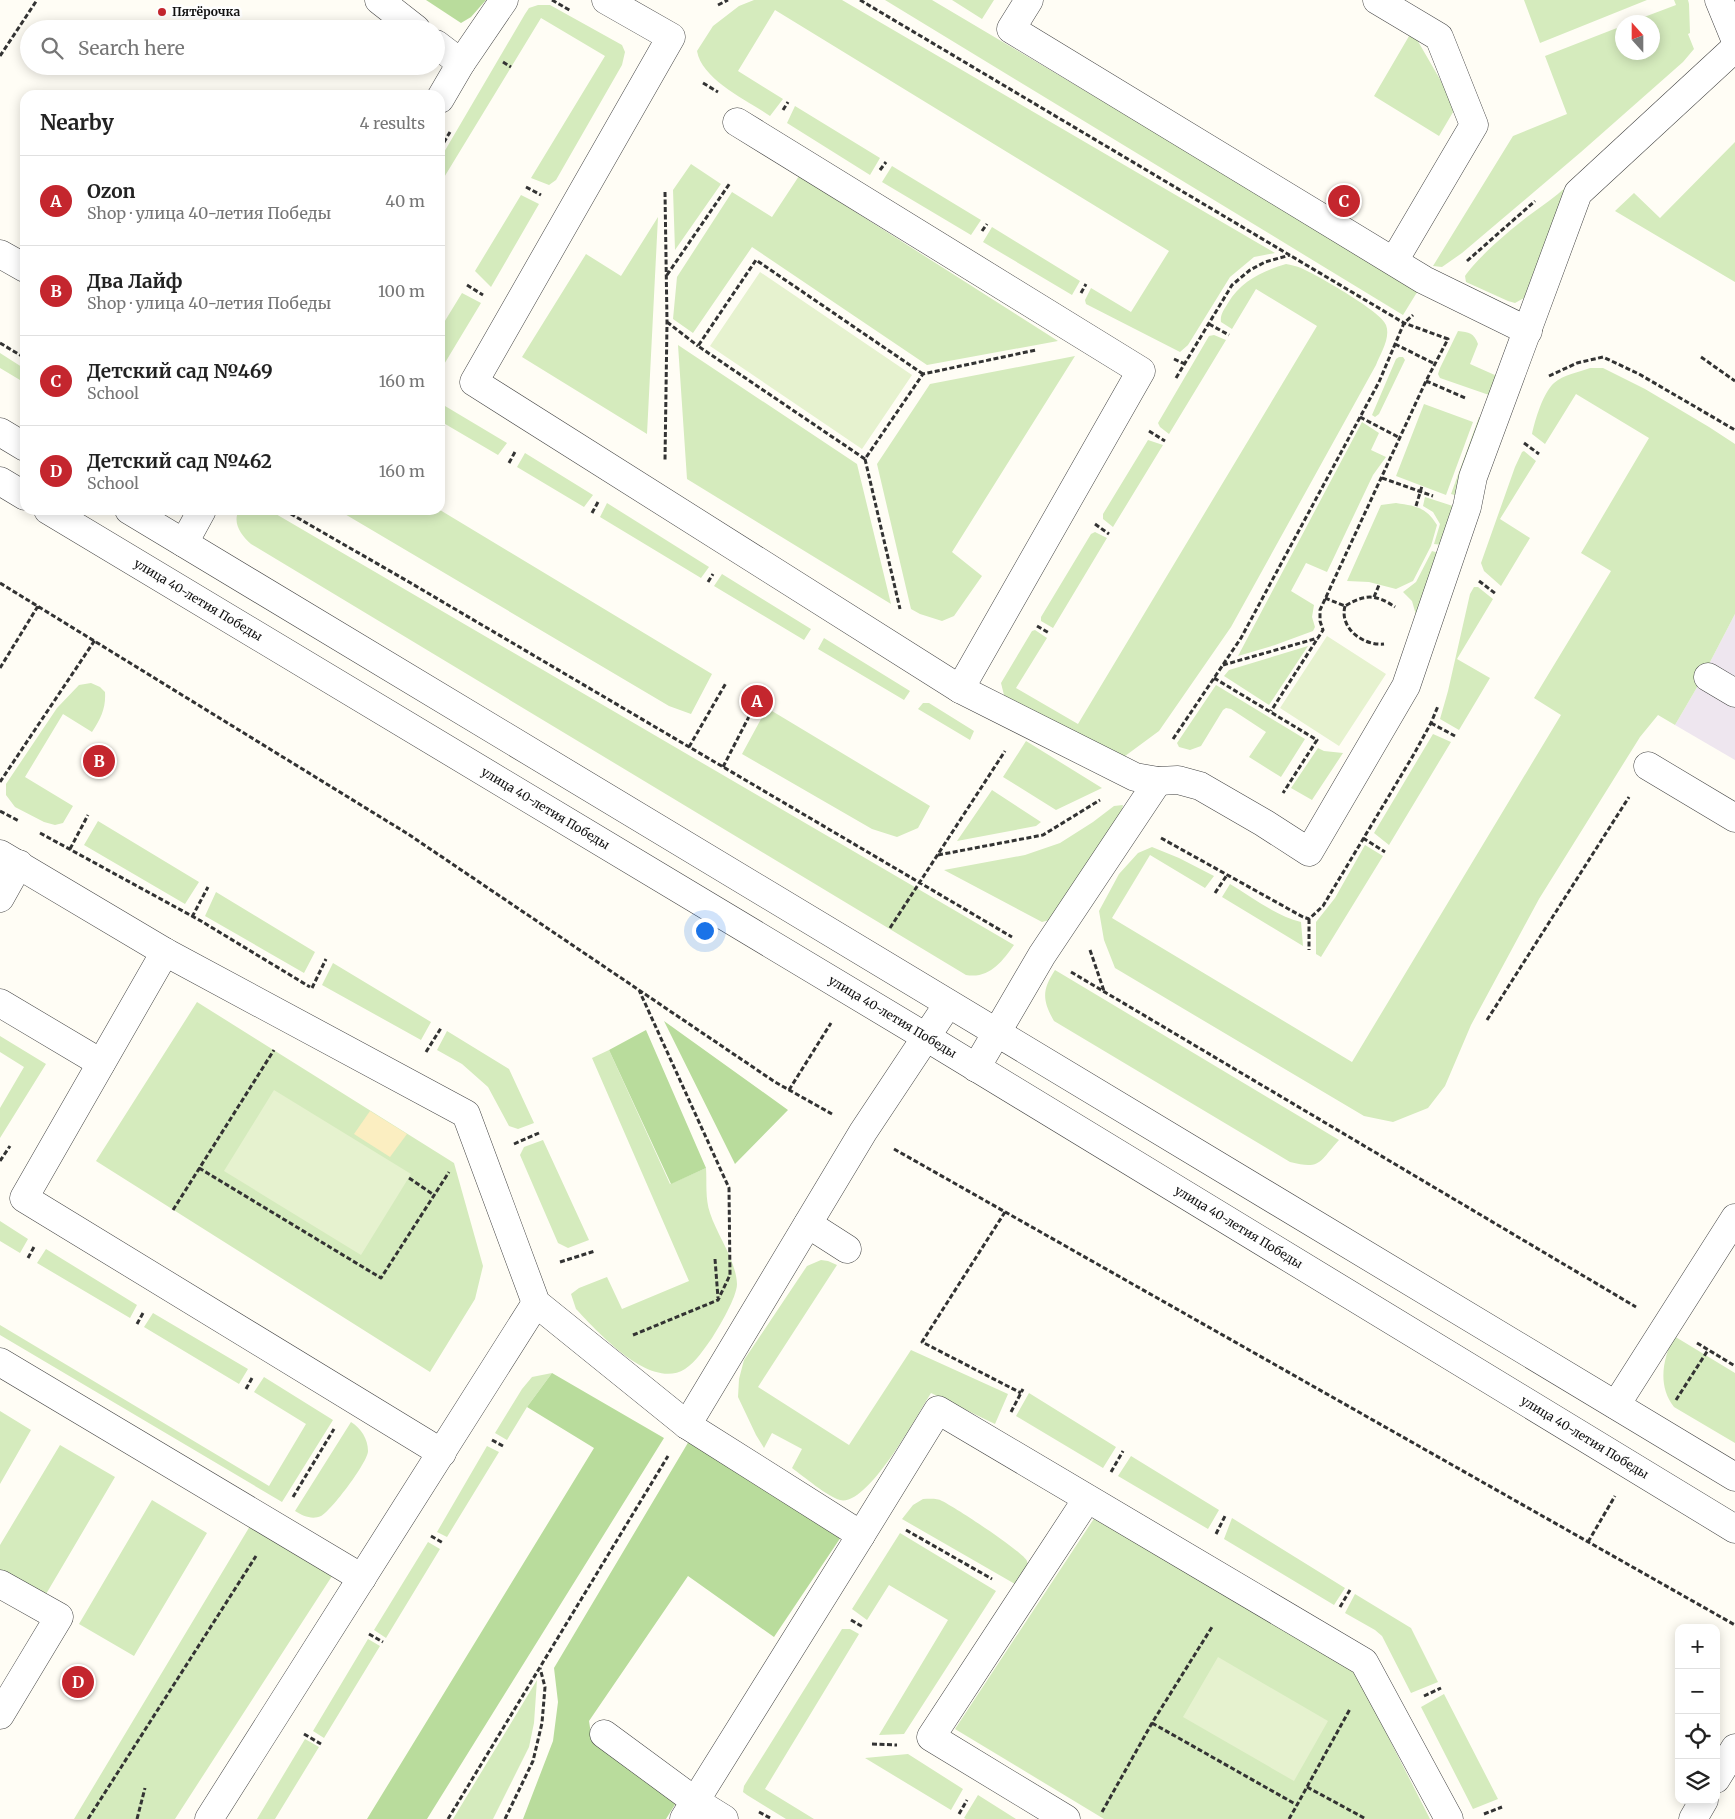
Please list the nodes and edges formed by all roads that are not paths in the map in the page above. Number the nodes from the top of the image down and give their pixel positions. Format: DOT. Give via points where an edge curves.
graph roads {
  1 [pos="379,0"];
  2 [pos="504,0"];
  3 [pos="606,0"];
  4 [pos="1029,0"];
  5 [pos="1376,0"];
  6 [pos="1719,0"];
  7 [pos="405,20"];
  8 [pos="1735,39"];
  9 [pos="1735,48"];
  10 [pos="445,51"];
  11 [pos="461,63"];
  12 [pos="445,90"];
  13 [pos="737,122"];
  14 [pos="0,254"];
  15 [pos="1394,261"];
  16 [pos="20,265"];
  17 [pos="1528,331"];
  18 [pos="0,432"];
  19 [pos="20,444"];
  20 [pos="0,481"];
  21 [pos="20,493"];
  22 [pos="56,515"];
  23 [pos="137,515"];
  24 [pos="199,515"];
  25 [pos="184,543"];
  26 [pos="1708,677"];
  27 [pos="960,689"];
  28 [pos="1735,693"];
  29 [pos="1648,766"];
  30 [pos="1147,779"];
  31 [pos="1735,818"];
  32 [pos="10,859"];
  33 [pos="0,898"];
  34 [pos="165,952"];
  35 [pos="0,1004"];
  36 [pos="948,1004"];
  37 [pos="996,1032"];
  38 [pos="926,1037"];
  39 [pos="102,1063"];
  40 [pos="976,1068"];
  41 [pos="1735,1218"];
  42 [pos="808,1224"];
  43 [pos="847,1249"];
  44 [pos="536,1303"];
  45 [pos="0,1362"];
  46 [pos="1616,1405"];
  47 [pos="687,1425"];
  48 [pos="442,1453"];
  49 [pos="1735,1477"];
  50 [pos="1087,1499"];
  51 [pos="1735,1529"];
  52 [pos="861,1535"];
  53 [pos="362,1578"];
  54 [pos="0,1584"];
  55 [pos="0,1715"];
  56 [pos="604,1734"];
  57 [pos="1735,1748"];
  58 [pos="1720,1772"];
  59 [pos="1702,1804"];
  60 [pos="690,1810"];
  61 [pos="209,1819"];
  62 [pos="724,1819"];
  63 [pos="1066,1819"];
  64 [pos="1449,1819"];
  65 [pos="1693,1819"];
  1 -- 7 [label="street"];
  2 -- 11 [label="street"];
  3 -- 27 [label="street" via="671,37 474,382"];
  4 -- 15 [label="street" via="1012,29"];
  5 -- 15 [label="street" via="1439,37 1474,125"];
  6 -- 8 [label="street"];
  9 -- 17 [label="street" via="1578,193"];
  10 -- 11 [label="street"];
  11 -- 12 [label="street"];
  13 -- 27 [label="street" via="1141,372"];
  14 -- 16 [label="street"];
  15 -- 17 [label="street"];
  17 -- 30 [label="street" via="1473,477 1467,507 1406,686 1309,852 1200,786 1178,780"];
  18 -- 19 [label="street"];
  20 -- 21 [label="street"];
  22 -- 38 [label="street, улица 40-летия Победы"];
  23 -- 25 [label="street"];
  24 -- 25 [label="street"];
  25 -- 36 [label="street"];
  26 -- 28 [label="street"];
  27 -- 30 [label="street"];
  29 -- 31 [label="street"];
  30 -- 37 [label="street"];
  32 -- 33 [label="street"];
  32 -- 34 [label="street"];
  34 -- 39 [label="street"];
  34 -- 44 [label="street" via="466,1114"];
  35 -- 39 [label="street"];
  36 -- 37 [label="street"];
  36 -- 38 [label="street"];
  37 -- 40 [label="street"];
  37 -- 46 [label="street"];
  38 -- 40 [label="street, улица 40-летия Победы"];
  38 -- 42 [label="street" via="863,1132"];
  39 -- 48 [label="street" via="24,1198"];
  40 -- 51 [label="street, улица 40-летия Победы"];
  41 -- 46 [label="street"];
  42 -- 43 [label="street"];
  42 -- 47 [label="street"];
  44 -- 47 [label="street"];
  44 -- 48 [label="street"];
  45 -- 53 [label="street"];
  46 -- 49 [label="street"];
  47 -- 52 [label="street"];
  48 -- 53 [label="street"];
  50 -- 52 [label="street" via="938,1410"];
  50 -- 63 [label="street" via="931,1737"];
  50 -- 64 [label="street" via="1364,1662"];
  52 -- 60 [label="street"];
  53 -- 61 [label="street"];
  54 -- 55 [label="street" via="59,1617"];
  56 -- 60 [label="street"];
  57 -- 58 [label="street"];
  59 -- 65 [label="street"];
  60 -- 62 [label="street"];
}
